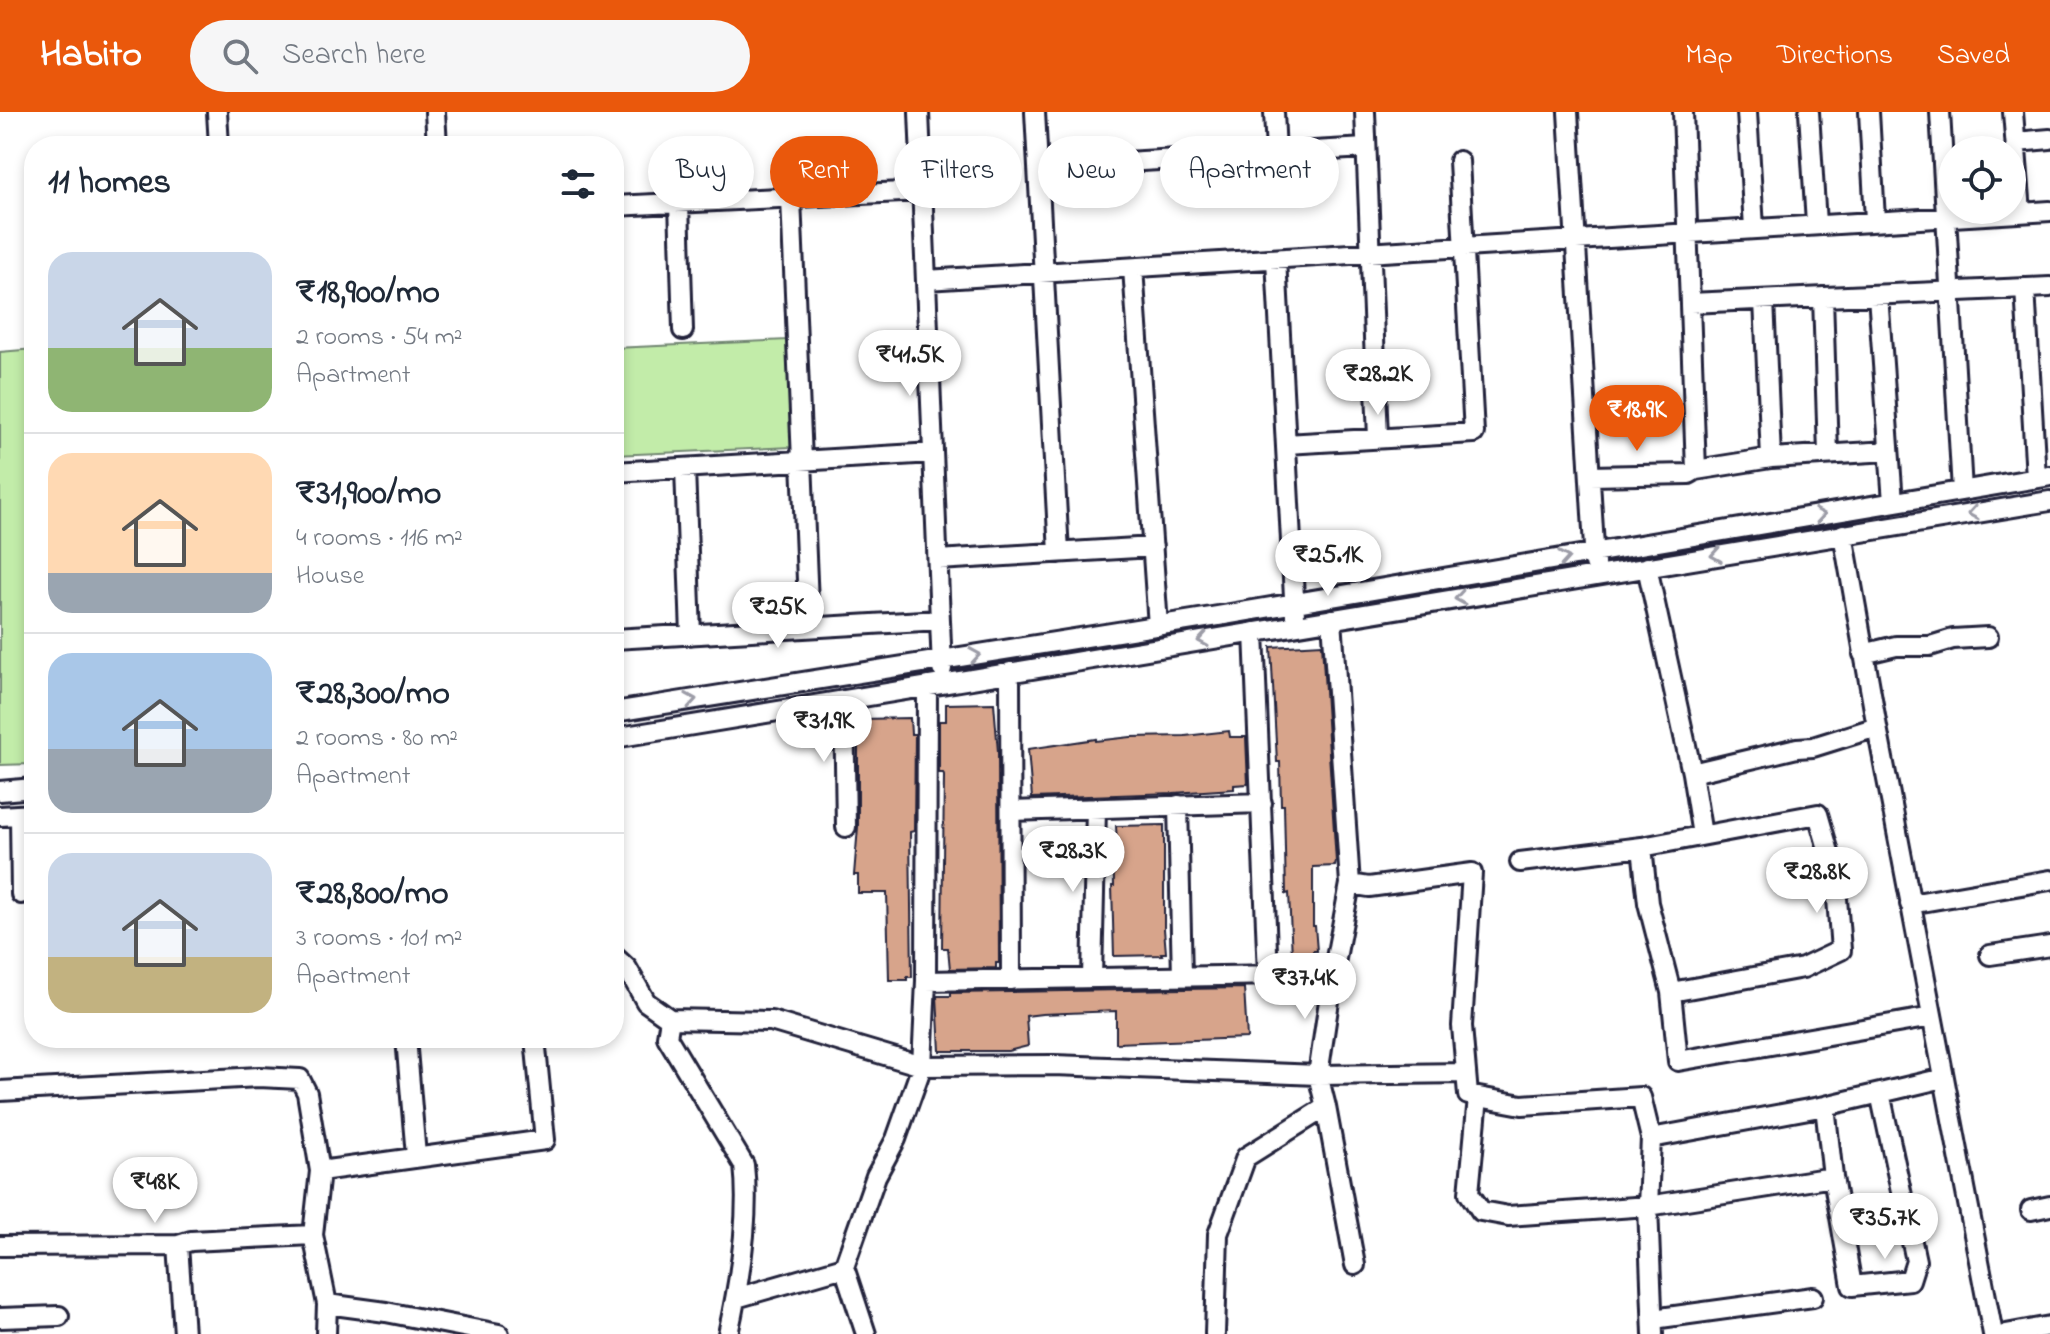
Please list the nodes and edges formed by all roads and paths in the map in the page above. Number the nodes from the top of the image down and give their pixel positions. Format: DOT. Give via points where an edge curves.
graph roads {
  1 [pos="217,112"];
  2 [pos="435,112"];
  3 [pos="919,112"];
  4 [pos="1035,112"];
  5 [pos="1274,112"];
  6 [pos="1365,112"];
  7 [pos="1568,112"];
  8 [pos="1683,112"];
  9 [pos="1747,112"];
  10 [pos="1809,112"];
  11 [pos="1869,112"];
  12 [pos="1940,112"];
  13 [pos="2013,112"];
  14 [pos="218,136"];
  15 [pos="436,136"];
  16 [pos="920,136"];
  17 [pos="1275,136"];
  18 [pos="1941,136"];
  19 [pos="2015,136"];
  20 [pos="2050,139"];
  21 [pos="2026,141"];
  22 [pos="1366,148"];
  23 [pos="1339,150"];
  24 [pos="1459,161"];
  25 [pos="1038,167"];
  26 [pos="648,204"];
  27 [pos="624,206"];
  28 [pos="679,208"];
  29 [pos="791,208"];
  30 [pos="924,208"];
  31 [pos="1040,208"];
  32 [pos="2050,211"];
  33 [pos="2026,212"];
  34 [pos="1938,216"];
  35 [pos="1875,220"];
  36 [pos="1816,224"];
  37 [pos="1946,224"];
  38 [pos="1754,228"];
  39 [pos="1689,233"];
  40 [pos="1576,241"];
  41 [pos="1464,248"];
  42 [pos="1369,254"];
  43 [pos="1276,259"];
  44 [pos="1133,268"];
  45 [pos="1044,273"];
  46 [pos="926,280"];
  47 [pos="2050,287"];
  48 [pos="2025,288"];
  49 [pos="1950,292"];
  50 [pos="1878,295"];
  51 [pos="1823,297"];
  52 [pos="1764,300"];
  53 [pos="1690,303"];
  54 [pos="683,330"];
  55 [pos="2041,382"];
  56 [pos="1378,438"];
  57 [pos="1286,444"];
  58 [pos="1889,451"];
  59 [pos="933,453"];
  60 [pos="1828,454"];
  61 [pos="1771,458"];
  62 [pos="802,461"];
  63 [pos="685,468"];
  64 [pos="1696,470"];
  65 [pos="624,471"];
  66 [pos="1590,476"];
  67 [pos="2043,477"];
  68 [pos="1962,491"];
  69 [pos="2050,501"];
  70 [pos="1893,502"];
  71 [pos="1843,534"];
  72 [pos="1153,547"];
  73 [pos="1059,553"];
  74 [pos="1594,553"];
  75 [pos="938,560"];
  76 [pos="1647,567"];
  77 [pos="1596,575"];
  78 [pos="1294,603"];
  79 [pos="1332,619"];
  80 [pos="940,620"];
  81 [pos="1295,625"];
  82 [pos="1158,626"];
  83 [pos="809,628"];
  84 [pos="1254,632"];
  85 [pos="691,635"];
  86 [pos="1988,637"];
  87 [pos="624,638"];
  88 [pos="1863,654"];
  89 [pos="942,660"];
  90 [pos="1010,672"];
  91 [pos="935,685"];
  92 [pos="844,700"];
  93 [pos="624,710"];
  94 [pos="1877,727"];
  95 [pos="624,736"];
  96 [pos="1692,773"];
  97 [pos="24,789"];
  98 [pos="0,791"];
  99 [pos="1262,803"];
  100 [pos="1178,805"];
  101 [pos="1096,808"];
  102 [pos="1011,811"];
  103 [pos="24,814"];
  104 [pos="0,816"];
  105 [pos="846,827"];
  106 [pos="1702,835"];
  107 [pos="1642,847"];
  108 [pos="24,854"];
  109 [pos="1520,862"];
  110 [pos="2050,880"];
  111 [pos="1350,884"];
  112 [pos="21,894"];
  113 [pos="1910,904"];
  114 [pos="2049,951"];
  115 [pos="1990,955"];
  116 [pos="624,965"];
  117 [pos="1333,974"];
  118 [pos="1268,975"];
  119 [pos="1182,977"];
  120 [pos="1092,978"];
  121 [pos="1011,980"];
  122 [pos="926,981"];
  123 [pos="1671,992"];
  124 [pos="1932,1017"];
  125 [pos="670,1019"];
  126 [pos="407,1048"];
  127 [pos="536,1048"];
  128 [pos="922,1066"];
  129 [pos="1466,1073"];
  130 [pos="1318,1075"];
  131 [pos="1944,1078"];
  132 [pos="0,1091"];
  133 [pos="1880,1093"];
  134 [pos="1478,1097"];
  135 [pos="1825,1106"];
  136 [pos="1326,1107"];
  137 [pos="1651,1138"];
  138 [pos="416,1156"];
  139 [pos="320,1171"];
  140 [pos="1833,1177"];
  141 [pos="1648,1206"];
  142 [pos="313,1235"];
  143 [pos="0,1245"];
  144 [pos="178,1245"];
  145 [pos="1355,1265"];
  146 [pos="844,1267"];
  147 [pos="1813,1297"];
  148 [pos="736,1298"];
  149 [pos="327,1304"];
  150 [pos="59,1316"];
  151 [pos="0,1318"];
  152 [pos="1653,1326"];
  153 [pos="2050,1326"];
  154 [pos="184,1334"];
  155 [pos="326,1334"];
  156 [pos="499,1334"];
  157 [pos="728,1334"];
  158 [pos="866,1334"];
  159 [pos="1215,1334"];
  160 [pos="1993,1334"];
  161 [pos="2006,1334"];
  1 -- 14 [label="street"];
  2 -- 15 [label="street"];
  3 -- 16 [label="street"];
  4 -- 25 [label="street"];
  5 -- 17 [label="street"];
  6 -- 22 [label="street"];
  7 -- 40 [label="street"];
  8 -- 39 [label="street"];
  9 -- 38 [label="street"];
  10 -- 36 [label="street"];
  11 -- 35 [label="street"];
  12 -- 18 [label="street"];
  13 -- 19 [label="street"];
  20 -- 21 [label="street"];
  22 -- 23 [label="street"];
  22 -- 42 [label="street"];
  24 -- 41 [label="street"];
  26 -- 27 [label="street"];
  28 -- 54 [label="street"];
  29 -- 62 [label="street"];
  30 -- 46 [label="street"];
  31 -- 45 [label="street"];
  32 -- 33 [label="street"];
  34 -- 35 [label="street"];
  35 -- 36 [label="street"];
  36 -- 38 [label="street"];
  37 -- 49 [label="street"];
  38 -- 39 [label="street"];
  39 -- 40 [label="street"];
  39 -- 53 [label="street"];
  40 -- 41 [label="street"];
  40 -- 66 [label="street"];
  41 -- 42 [label="street"];
  41 -- 56 [label="street" via="1474,433"];
  42 -- 43 [label="street"];
  42 -- 56 [label="street"];
  43 -- 44 [label="street"];
  43 -- 57 [label="street"];
  44 -- 45 [label="street"];
  44 -- 72 [label="street"];
  45 -- 46 [label="street"];
  45 -- 73 [label="street"];
  46 -- 59 [label="street"];
  47 -- 48 [label="street"];
  48 -- 49 [label="street"];
  48 -- 55 [label="street"];
  49 -- 50 [label="street"];
  49 -- 68 [label="street"];
  50 -- 51 [label="street"];
  50 -- 58 [label="street"];
  51 -- 52 [label="street"];
  51 -- 60 [label="street"];
  52 -- 53 [label="street"];
  52 -- 61 [label="street"];
  53 -- 64 [label="street"];
  55 -- 67 [label="street"];
  56 -- 57 [label="street"];
  57 -- 78 [label="street"];
  58 -- 60 [label="street"];
  58 -- 70 [label="street"];
  59 -- 62 [label="street"];
  59 -- 75 [label="street"];
  60 -- 61 [label="street"];
  61 -- 64 [label="street"];
  62 -- 63 [label="street"];
  62 -- 83 [label="street"];
  63 -- 65 [label="street"];
  63 -- 85 [label="street"];
  64 -- 66 [label="street"];
  66 -- 74 [label="street"];
  67 -- 68 [label="street"];
  68 -- 70 [label="street"];
  69 -- 71 [label="street, one-way"];
  74 -- 70 [label="street, one-way"];
  71 -- 76 [label="street, one-way"];
  71 -- 88 [label="street"];
  72 -- 73 [label="street"];
  72 -- 82 [label="street"];
  73 -- 75 [label="street"];
  74 -- 77 [label="street"];
  78 -- 74 [label="street, one-way"];
  75 -- 80 [label="street"];
  76 -- 77 [label="street"];
  76 -- 96 [label="street"];
  77 -- 79 [label="street, one-way"];
  78 -- 81 [label="street"];
  78 -- 82 [label="street"];
  79 -- 81 [label="street"];
  79 -- 111 [label="street"];
  80 -- 83 [label="street"];
  80 -- 89 [label="street"];
  81 -- 84 [label="street"];
  89 -- 82 [label="street, one-way"];
  83 -- 85 [label="street"];
  84 -- 90 [label="street, one-way"];
  84 -- 99 [label="street"];
  85 -- 87 [label="street"];
  86 -- 88 [label="street"];
  88 -- 94 [label="street"];
  89 -- 91 [label="street"];
  93 -- 89 [label="street, one-way"];
  90 -- 91 [label="street"];
  90 -- 102 [label="street"];
  91 -- 92 [label="street"];
  91 -- 122 [label="street"];
  92 -- 95 [label="street"];
  92 -- 105 [label="street"];
  94 -- 96 [label="street"];
  94 -- 113 [label="street"];
  96 -- 106 [label="street"];
  97 -- 98 [label="street"];
  99 -- 100 [label="street"];
  99 -- 118 [label="street"];
  100 -- 101 [label="street"];
  100 -- 119 [label="street"];
  101 -- 102 [label="street"];
  101 -- 120 [label="street"];
  102 -- 121 [label="street"];
  103 -- 104 [label="street"];
  106 -- 107 [label="street"];
  106 -- 123 [label="street" via="1818,814 1835,873 1841,950 1803,968"];
  107 -- 109 [label="street"];
  107 -- 123 [label="street" via="1648,903"];
  108 -- 112 [label="street"];
  110 -- 113 [label="street"];
  111 -- 117 [label="street"];
  111 -- 129 [label="street" via="1369,887 1472,873 1462,1026"];
  113 -- 124 [label="street"];
  114 -- 115 [label="street"];
  116 -- 125 [label="street" via="646,1002"];
  117 -- 118 [label="street"];
  117 -- 130 [label="street"];
  118 -- 119 [label="street"];
  119 -- 120 [label="street"];
  120 -- 121 [label="street"];
  121 -- 122 [label="street"];
  122 -- 128 [label="street"];
  123 -- 124 [label="street" via="1678,1061"];
  124 -- 131 [label="street"];
  125 -- 128 [label="street" via="771,1021"];
  125 -- 148 [label="street" via="667,1037 744,1165"];
  126 -- 138 [label="street"];
  127 -- 138 [label="street" via="545,1140"];
  128 -- 130 [label="street"];
  128 -- 146 [label="street"];
  129 -- 130 [label="street"];
  129 -- 134 [label="street" via="1468,1095"];
  130 -- 136 [label="street"];
  131 -- 133 [label="street"];
  131 -- 160 [label="street"];
  132 -- 139 [label="street" via="300,1079"];
  133 -- 135 [label="street"];
  133 -- 140 [label="street" via="1916,1261 1910,1280 1852,1286"];
  134 -- 137 [label="street" via="1522,1105 1641,1097"];
  134 -- 141 [label="street" via="1469,1193 1481,1211 1508,1216"];
  135 -- 137 [label="street"];
  135 -- 140 [label="street"];
  136 -- 145 [label="street"];
  136 -- 159 [label="street" via="1246,1157 1218,1234"];
  137 -- 141 [label="street"];
  138 -- 139 [label="street"];
  139 -- 142 [label="street"];
  140 -- 141 [label="street"];
  141 -- 152 [label="street"];
  142 -- 144 [label="street"];
  142 -- 149 [label="street"];
  143 -- 144 [label="street"];
  144 -- 154 [label="street"];
  146 -- 148 [label="street"];
  146 -- 158 [label="street"];
  147 -- 152 [label="street"];
  148 -- 157 [label="street"];
  149 -- 155 [label="street"];
  149 -- 156 [label="street"];
  150 -- 151 [label="street"];
  153 -- 161 [label="street"];
}
